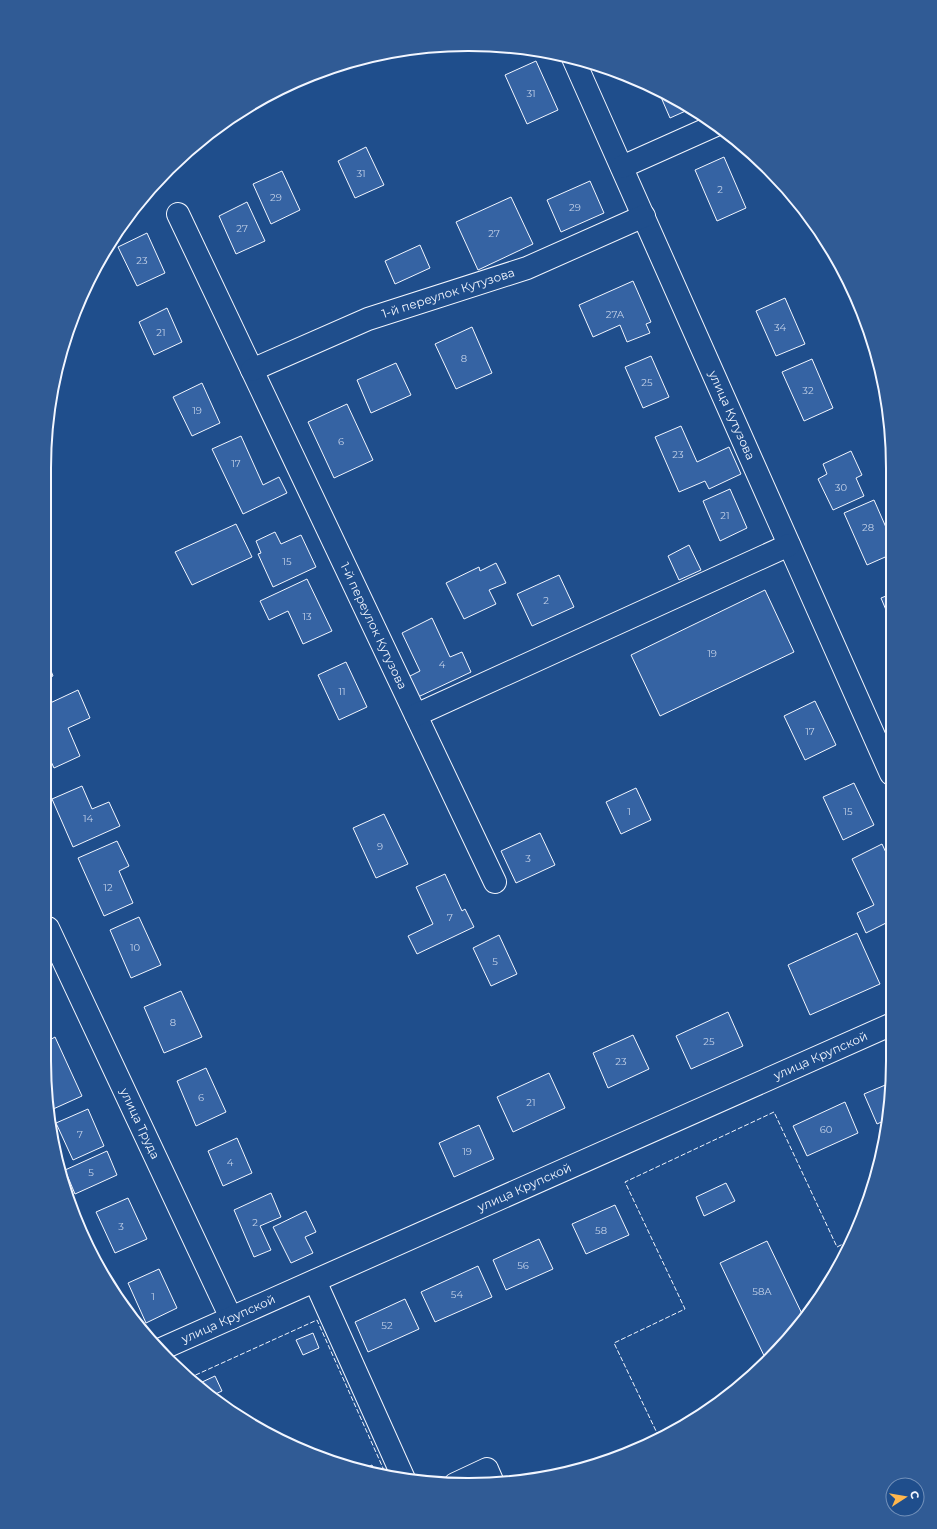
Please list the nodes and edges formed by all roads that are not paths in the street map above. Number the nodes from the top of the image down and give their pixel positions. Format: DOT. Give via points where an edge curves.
graph roads {
  1 [pos="576,65"];
  2 [pos="710,128"];
  3 [pos="622,167"];
  4 [pos="178,214"];
  5 [pos="644,216"];
  6 [pos="252,370"];
  7 [pos="790,545"];
  8 [pos="416,715"];
  9 [pos="886,763"];
  10 [pos="495,882"];
  11 [pos="51,934"];
  12 [pos="886,1027"];
  13 [pos="315,1281"];
  14 [pos="231,1318"];
  15 [pos="165,1347"];
  16 [pos="401,1472"];
  17 [pos="491,1477"];
  18 [pos="468,1478"];
  1 -- 3 [label="street, улица Кутузова"];
  2 -- 3 [label="street"];
  3 -- 5 [label="street, улица Кутузова"];
  4 -- 6 [label="street, 1-й переулок Кутузова"];
  5 -- 6 [label="street, 1-й переулок Кутузова" via="527,268 368,319"];
  5 -- 7 [label="street, улица Кутузова"];
  6 -- 8 [label="street, 1-й переулок Кутузова"];
  7 -- 8 [label="street"];
  7 -- 9 [label="street, улица Кутузова"];
  8 -- 10 [label="street, 1-й переулок Кутузова"];
  11 -- 14 [label="street, улица Труда"];
  12 -- 13 [label="street, улица Крупской"];
  13 -- 14 [label="street, улица Крупской"];
  13 -- 16 [label="street"];
  14 -- 15 [label="street, улица Крупской"];
  17 -- 18 [label="street" via="487,1469"];
}
